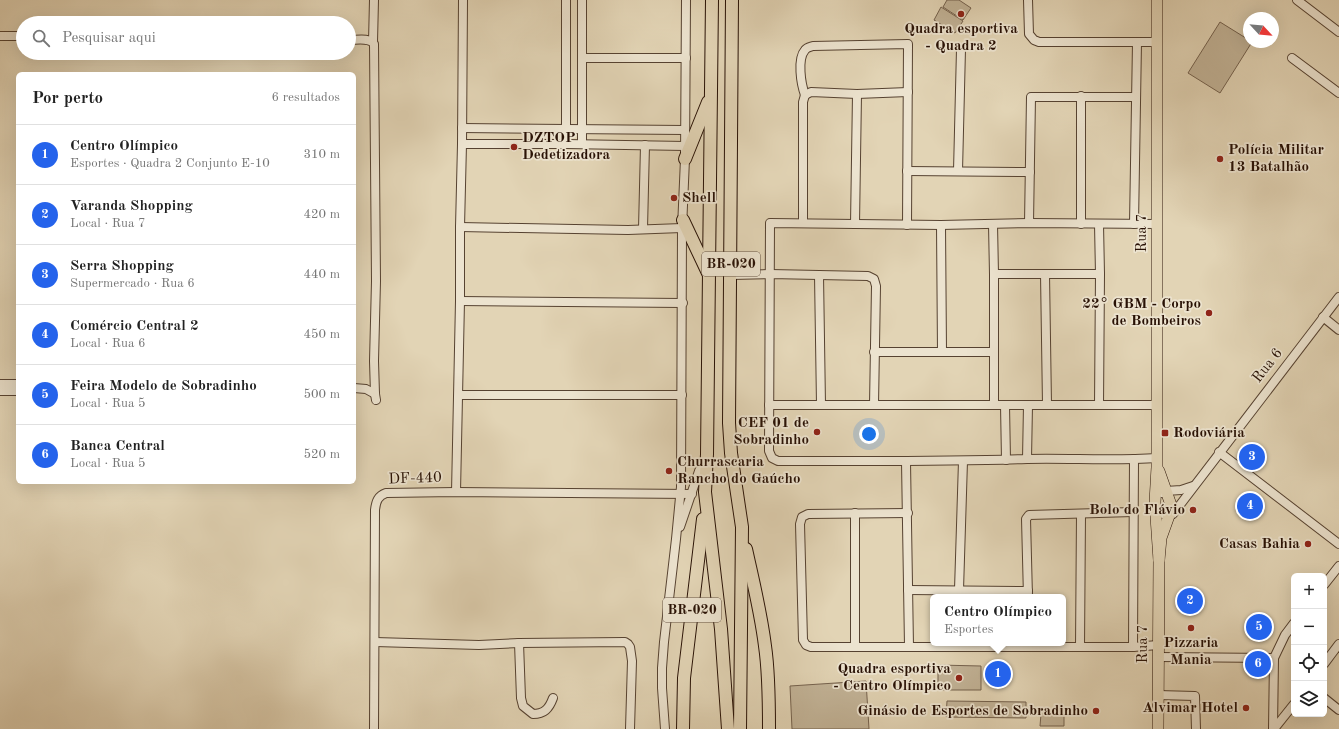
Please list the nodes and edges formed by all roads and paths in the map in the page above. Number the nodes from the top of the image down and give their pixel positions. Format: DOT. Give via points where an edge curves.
graph roads {
  1 [pos="374,0"];
  2 [pos="463,0"];
  3 [pos="566,0"];
  4 [pos="582,0"];
  5 [pos="686,0"];
  6 [pos="712,0"];
  7 [pos="732,0"];
  8 [pos="1028,0"];
  9 [pos="1157,0"];
  10 [pos="1297,0"];
  11 [pos="1339,32"];
  12 [pos="0,36"];
  13 [pos="16,36"];
  14 [pos="356,40"];
  15 [pos="373,42"];
  16 [pos="1137,42"];
  17 [pos="1157,42"];
  18 [pos="961,49"];
  19 [pos="582,58"];
  20 [pos="686,58"];
  21 [pos="1292,58"];
  22 [pos="908,92"];
  23 [pos="1339,93"];
  24 [pos="857,94"];
  25 [pos="805,95"];
  26 [pos="711,96"];
  27 [pos="1081,96"];
  28 [pos="1136,97"];
  29 [pos="462,128"];
  30 [pos="566,129"];
  31 [pos="582,130"];
  32 [pos="685,130"];
  33 [pos="462,144"];
  34 [pos="566,144"];
  35 [pos="582,144"];
  36 [pos="645,145"];
  37 [pos="685,146"];
  38 [pos="685,159"];
  39 [pos="908,171"];
  40 [pos="958,171"];
  41 [pos="1030,172"];
  42 [pos="803,223"];
  43 [pos="1029,223"];
  44 [pos="682,224"];
  45 [pos="855,224"];
  46 [pos="993,224"];
  47 [pos="1080,224"];
  48 [pos="1099,224"];
  49 [pos="1134,224"];
  50 [pos="1157,224"];
  51 [pos="907,225"];
  52 [pos="941,225"];
  53 [pos="460,227"];
  54 [pos="643,229"];
  55 [pos="770,274"];
  56 [pos="994,274"];
  57 [pos="1045,274"];
  58 [pos="1100,274"];
  59 [pos="731,275"];
  60 [pos="819,275"];
  61 [pos="709,276"];
  62 [pos="1339,297"];
  63 [pos="460,301"];
  64 [pos="683,303"];
  65 [pos="1323,317"];
  66 [pos="1339,330"];
  67 [pos="874,352"];
  68 [pos="942,352"];
  69 [pos="993,352"];
  70 [pos="0,384"];
  71 [pos="16,384"];
  72 [pos="356,388"];
  73 [pos="0,391"];
  74 [pos="16,392"];
  75 [pos="459,394"];
  76 [pos="682,395"];
  77 [pos="769,404"];
  78 [pos="821,404"];
  79 [pos="874,405"];
  80 [pos="994,405"];
  81 [pos="1005,405"];
  82 [pos="1028,405"];
  83 [pos="1047,405"];
  84 [pos="1099,405"];
  85 [pos="1157,405"];
  86 [pos="1219,452"];
  87 [pos="707,454"];
  88 [pos="1027,459"];
  89 [pos="1134,459"];
  90 [pos="1006,460"];
  91 [pos="963,461"];
  92 [pos="906,462"];
  93 [pos="1157,462"];
  94 [pos="1194,485"];
  95 [pos="1166,491"];
  96 [pos="456,492"];
  97 [pos="705,492"];
  98 [pos="680,494"];
  99 [pos="692,494"];
  100 [pos="1155,505"];
  101 [pos="1133,512"];
  102 [pos="855,513"];
  103 [pos="908,513"];
  104 [pos="1081,514"];
  105 [pos="1169,516"];
  106 [pos="742,527"];
  107 [pos="676,539"];
  108 [pos="1339,544"];
  109 [pos="1159,560"];
  110 [pos="1339,566"];
  111 [pos="1327,581"];
  112 [pos="908,590"];
  113 [pos="959,590"];
  114 [pos="1028,594"];
  115 [pos="1291,627"];
  116 [pos="375,642"];
  117 [pos="519,643"];
  118 [pos="1339,644"];
  119 [pos="1158,645"];
  120 [pos="909,646"];
  121 [pos="930,646"];
  122 [pos="1054,646"];
  123 [pos="855,647"];
  124 [pos="1080,647"];
  125 [pos="1133,647"];
  126 [pos="1158,657"];
  127 [pos="1274,658"];
  128 [pos="1327,660"];
  129 [pos="1158,695"];
  130 [pos="553,698"];
  131 [pos="1327,700"];
  132 [pos="1291,708"];
  133 [pos="1339,710"];
  134 [pos="374,729"];
  135 [pos="630,729"];
  136 [pos="665,729"];
  137 [pos="683,729"];
  138 [pos="728,729"];
  139 [pos="740,729"];
  140 [pos="769,729"];
  141 [pos="1158,729"];
  142 [pos="1196,729"];
  143 [pos="1274,729"];
  1 -- 15 [label="street"];
  2 -- 29 [label="street"];
  3 -- 30 [label="street"];
  4 -- 19 [label="street"];
  5 -- 20 [label="street"];
  6 -- 26 [label="highway, BR-020"];
  7 -- 59 [label="highway, BR-020"];
  8 -- 16 [label="street" via="1029,34 1039,42"];
  9 -- 17 [label="main road, Rua 7"];
  10 -- 11 [label="street"];
  12 -- 13 [label="street"];
  14 -- 15 [label="street"];
  15 -- 72 [label="street" via="376,397 366,389"];
  16 -- 17 [label="street"];
  16 -- 28 [label="street"];
  17 -- 50 [label="main road, Rua 7"];
  18 -- 40 [label="street"];
  19 -- 20 [label="street"];
  19 -- 31 [label="street"];
  20 -- 32 [label="street"];
  21 -- 23 [label="street"];
  22 -- 24 [label="street"];
  22 -- 25 [label="street" via="908,44 813,46 806,48 802,54 801,82"];
  22 -- 39 [label="street"];
  24 -- 25 [label="street" via="811,92"];
  24 -- 45 [label="street"];
  25 -- 42 [label="street"];
  26 -- 38 [label="highway"];
  26 -- 61 [label="highway, BR-020"];
  27 -- 28 [label="street"];
  27 -- 41 [label="street" via="1031,97"];
  27 -- 47 [label="street"];
  28 -- 49 [label="street"];
  29 -- 30 [label="street"];
  29 -- 33 [label="street"];
  30 -- 31 [label="street"];
  30 -- 34 [label="street"];
  31 -- 32 [label="street"];
  31 -- 35 [label="street"];
  32 -- 37 [label="street"];
  33 -- 34 [label="street"];
  33 -- 53 [label="street"];
  34 -- 35 [label="street"];
  35 -- 36 [label="street"];
  36 -- 37 [label="street"];
  36 -- 54 [label="street"];
  37 -- 38 [label="street"];
  38 -- 44 [label="street"];
  39 -- 40 [label="street"];
  39 -- 51 [label="street"];
  40 -- 41 [label="street"];
  41 -- 43 [label="street"];
  42 -- 45 [label="street"];
  42 -- 55 [label="street" via="770,223"];
  43 -- 46 [label="street"];
  43 -- 47 [label="street"];
  44 -- 54 [label="street"];
  44 -- 61 [label="highway"];
  44 -- 64 [label="street"];
  45 -- 51 [label="street"];
  46 -- 52 [label="street"];
  46 -- 56 [label="street"];
  47 -- 48 [label="street"];
  48 -- 49 [label="street"];
  48 -- 58 [label="street"];
  49 -- 50 [label="street"];
  50 -- 85 [label="main road, Rua 7"];
  51 -- 52 [label="street"];
  52 -- 68 [label="street"];
  53 -- 54 [label="street"];
  53 -- 63 [label="street"];
  55 -- 59 [label="street"];
  55 -- 60 [label="street"];
  55 -- 77 [label="street"];
  56 -- 57 [label="street"];
  56 -- 69 [label="street"];
  57 -- 58 [label="street"];
  57 -- 83 [label="street"];
  58 -- 84 [label="street"];
  59 -- 106 [label="highway, BR-020" via="731,453"];
  60 -- 67 [label="street" via="868,276 874,279"];
  60 -- 78 [label="street"];
  61 -- 87 [label="highway, BR-020"];
  62 -- 65 [label="street, Rua 6"];
  63 -- 64 [label="street"];
  63 -- 75 [label="street"];
  64 -- 76 [label="street"];
  65 -- 66 [label="street"];
  65 -- 86 [label="street, Rua 6"];
  67 -- 68 [label="street"];
  67 -- 79 [label="street"];
  68 -- 69 [label="street"];
  69 -- 80 [label="street"];
  70 -- 71 [label="street"];
  73 -- 74 [label="street"];
  75 -- 76 [label="street"];
  75 -- 96 [label="street"];
  76 -- 98 [label="street"];
  77 -- 78 [label="street"];
  77 -- 92 [label="street" via="769,450 772,458 778,461"];
  78 -- 79 [label="street"];
  79 -- 80 [label="street"];
  80 -- 81 [label="street"];
  81 -- 82 [label="street"];
  81 -- 90 [label="street"];
  82 -- 83 [label="street"];
  82 -- 88 [label="street"];
  83 -- 84 [label="street"];
  84 -- 85 [label="street"];
  85 -- 93 [label="main road, Rua 7"];
  86 -- 94 [label="street, Rua 6"];
  86 -- 108 [label="street"];
  87 -- 97 [label="highway, BR-020"];
  87 -- 99 [label="street"];
  88 -- 89 [label="street"];
  88 -- 90 [label="street"];
  89 -- 93 [label="street"];
  89 -- 101 [label="street"];
  90 -- 91 [label="street"];
  91 -- 92 [label="street"];
  91 -- 113 [label="street"];
  92 -- 103 [label="street"];
  93 -- 95 [label="main road, Rua 7"];
  93 -- 100 [label="main road, Rua 7"];
  94 -- 95 [label="street" via="1181,490"];
  94 -- 105 [label="street, Rua 6"];
  95 -- 100 [label="street" via="1160,495"];
  95 -- 105 [label="main road, Rua 7" via="1170,505"];
  96 -- 98 [label="street, DF-440"];
  96 -- 116 [label="street, DF-440 / DF-440" via="386,492 379,496 375,510"];
  97 -- 137 [label="highway, BR-020" via="684,678"];
  97 -- 138 [label="highway, BR-020" via="721,629"];
  98 -- 99 [label="street, DF-440"];
  98 -- 107 [label="street"];
  99 -- 107 [label="street"];
  100 -- 105 [label="street" via="1160,513"];
  100 -- 109 [label="main road, Rua 7"];
  101 -- 104 [label="street"];
  101 -- 125 [label="street"];
  102 -- 103 [label="street"];
  102 -- 123 [label="street"];
  102 -- 123 [label="street" via="808,514 802,517 800,524 803,640 811,647"];
  103 -- 112 [label="street"];
  104 -- 114 [label="street" via="1027,516"];
  104 -- 124 [label="street"];
  105 -- 109 [label="main road, Rua 7" via="1161,538"];
  106 -- 139 [label="highway, BR-020"];
  106 -- 140 [label="highway, BR-020" via="766,647"];
  107 -- 136 [label="street" via="662,668"];
  109 -- 119 [label="main road, Rua 7"];
  110 -- 111 [label="street"];
  112 -- 113 [label="street"];
  112 -- 120 [label="street"];
  113 -- 114 [label="street"];
  115 -- 127 [label="street"];
  116 -- 117 [label="street" via="480,645"];
  116 -- 134 [label="street, DF-440"];
  117 -- 130 [label="street" via="523,706 533,714 539,714 550,706"];
  117 -- 135 [label="street" via="620,641 628,644 632,660"];
  118 -- 128 [label="street"];
  119 -- 125 [label="street"];
  119 -- 126 [label="main road, Rua 7"];
  120 -- 121 [label="street"];
  120 -- 123 [label="street"];
  122 -- 124 [label="street"];
  124 -- 125 [label="street"];
  126 -- 127 [label="street"];
  126 -- 129 [label="main road, Rua 7"];
  127 -- 143 [label="street"];
  129 -- 141 [label="main road, Rua 7"];
  129 -- 142 [label="street" via="1195,696"];
  131 -- 133 [label="street"];
  132 -- 143 [label="street"];
}
